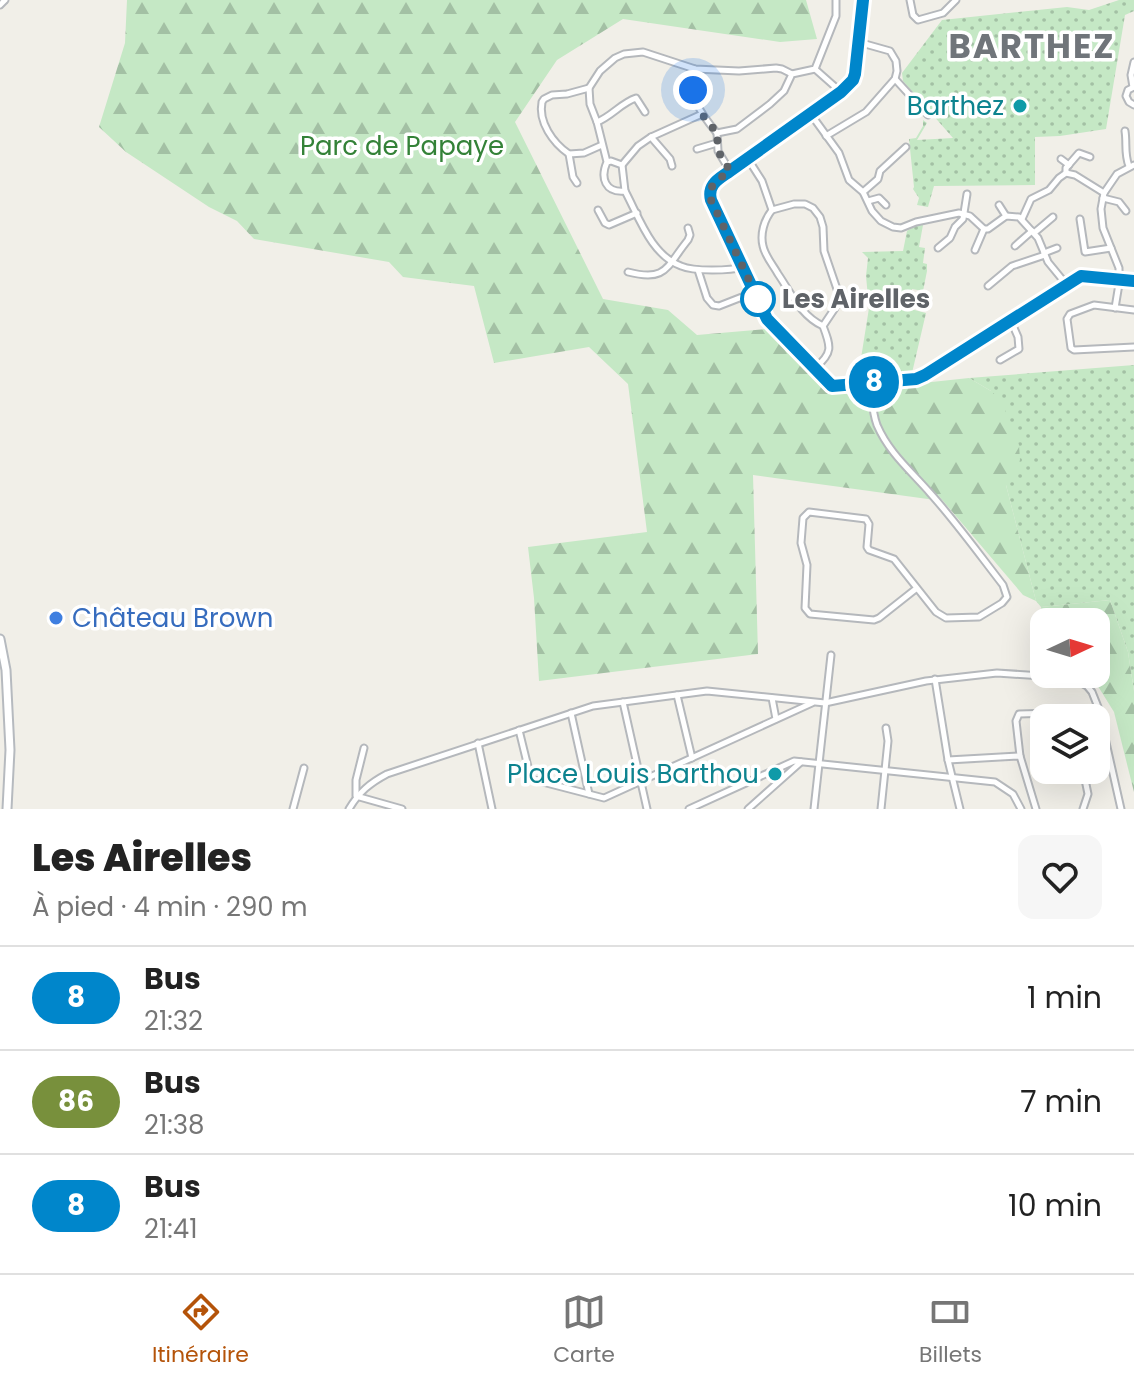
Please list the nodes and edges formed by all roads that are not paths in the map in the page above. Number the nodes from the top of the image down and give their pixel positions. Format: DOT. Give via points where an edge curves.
graph roads {
  1 [pos="5,0"];
  2 [pos="836,0"];
  3 [pos="863,0"];
  4 [pos="910,0"];
  5 [pos="954,1"];
  6 [pos="0,5"];
  7 [pos="858,42"];
  8 [pos="1134,62"];
  9 [pos="695,69"];
  10 [pos="815,69"];
  11 [pos="792,74"];
  12 [pos="895,79"];
  13 [pos="1133,87"];
  14 [pos="589,88"];
  15 [pos="841,92"];
  16 [pos="1134,105"];
  17 [pos="645,112"];
  18 [pos="810,113"];
  19 [pos="702,114"];
  20 [pos="928,115"];
  21 [pos="597,122"];
  22 [pos="1125,131"];
  23 [pos="717,133"];
  24 [pos="826,136"];
  25 [pos="651,137"];
  26 [pos="717,143"];
  27 [pos="602,145"];
  28 [pos="906,147"];
  29 [pos="697,149"];
  30 [pos="569,154"];
  31 [pos="1090,157"];
  32 [pos="748,158"];
  33 [pos="1061,159"];
  34 [pos="607,162"];
  35 [pos="622,165"];
  36 [pos="1069,165"];
  37 [pos="672,166"];
  38 [pos="1132,166"];
  39 [pos="730,171"];
  40 [pos="1066,173"];
  41 [pos="577,183"];
  42 [pos="625,191"];
  43 [pos="863,192"];
  44 [pos="967,194"];
  45 [pos="1104,195"];
  46 [pos="868,201"];
  47 [pos="886,205"];
  48 [pos="999,205"];
  49 [pos="598,210"];
  50 [pos="772,210"];
  51 [pos="1126,211"];
  52 [pos="637,213"];
  53 [pos="965,214"];
  54 [pos="1006,216"];
  55 [pos="1053,217"];
  56 [pos="1022,219"];
  57 [pos="1080,219"];
  58 [pos="688,228"];
  59 [pos="984,229"];
  60 [pos="1033,232"];
  61 [pos="1015,246"];
  62 [pos="938,248"];
  63 [pos="1057,248"];
  64 [pos="1111,248"];
  65 [pos="975,250"];
  66 [pos="1045,254"];
  67 [pos="672,262"];
  68 [pos="743,267"];
  69 [pos="698,270"];
  70 [pos="628,272"];
  71 [pos="1119,280"];
  72 [pos="1134,281"];
  73 [pos="1066,284"];
  74 [pos="988,286"];
  75 [pos="742,297"];
  76 [pos="1115,308"];
  77 [pos="1134,310"];
  78 [pos="1011,320"];
  79 [pos="823,326"];
  80 [pos="1134,347"];
  81 [pos="1000,360"];
  82 [pos="814,369"];
  83 [pos="870,383"];
  84 [pos="917,588"];
  85 [pos="0,639"];
  86 [pos="831,655"];
  87 [pos="935,679"];
  88 [pos="677,695"];
  89 [pos="772,698"];
  90 [pos="623,702"];
  91 [pos="813,702"];
  92 [pos="825,703"];
  93 [pos="571,713"];
  94 [pos="1030,714"];
  95 [pos="776,719"];
  96 [pos="886,728"];
  97 [pos="519,730"];
  98 [pos="478,743"];
  99 [pos="364,748"];
  100 [pos="1020,756"];
  101 [pos="692,758"];
  102 [pos="948,760"];
  103 [pos="801,761"];
  104 [pos="819,763"];
  105 [pos="304,768"];
  106 [pos="884,770"];
  107 [pos="952,777"];
  108 [pos="641,782"];
  109 [pos="1086,784"];
  110 [pos="589,795"];
  111 [pos="356,796"];
  112 [pos="7,809"];
  113 [pos="293,809"];
  114 [pos="349,809"];
  115 [pos="402,809"];
  116 [pos="492,809"];
  117 [pos="647,809"];
  118 [pos="691,809"];
  119 [pos="748,809"];
  120 [pos="814,809"];
  121 [pos="881,809"];
  122 [pos="960,809"];
  123 [pos="1021,809"];
  124 [pos="1036,809"];
  125 [pos="1083,809"];
  126 [pos="1121,809"];
  1 -- 6 [label="street"];
  2 -- 10 [label="street" via="836,16"];
  3 -- 7 [label="street"];
  4 -- 5 [label="street" via="918,20 936,17"];
  7 -- 12 [label="street" via="890,51 896,61"];
  7 -- 15 [label="street" via="854,78"];
  8 -- 13 [label="street"];
  9 -- 11 [label="street" via="776,68"];
  9 -- 14 [label="street" via="634,52 609,62"];
  9 -- 19 [label="street" via="692,85"];
  10 -- 11 [label="street"];
  10 -- 15 [label="street"];
  11 -- 23 [label="street" via="770,104 737,129"];
  12 -- 20 [label="street"];
  12 -- 24 [label="street" via="866,112"];
  13 -- 16 [label="street" via="1126,96"];
  14 -- 21 [label="street"];
  14 -- 30 [label="street" via="547,97 540,106 553,139"];
  15 -- 18 [label="street"];
  17 -- 21 [label="street" via="636,98"];
  18 -- 24 [label="street"];
  18 -- 32 [label="street"];
  19 -- 23 [label="street"];
  19 -- 25 [label="street"];
  21 -- 27 [label="street"];
  22 -- 38 [label="street" via="1125,158"];
  23 -- 26 [label="street"];
  24 -- 43 [label="street" via="849,180"];
  25 -- 35 [label="street"];
  25 -- 37 [label="street"];
  26 -- 29 [label="street"];
  26 -- 39 [label="street"];
  27 -- 30 [label="street"];
  27 -- 34 [label="street"];
  28 -- 43 [label="street"];
  30 -- 41 [label="street"];
  31 -- 36 [label="street" via="1079,153"];
  32 -- 39 [label="street"];
  32 -- 50 [label="street"];
  33 -- 36 [label="street"];
  34 -- 35 [label="street"];
  34 -- 42 [label="street" via="607,187"];
  35 -- 42 [label="street"];
  36 -- 40 [label="street"];
  38 -- 45 [label="street" via="1117,174"];
  39 -- 68 [label="street" via="713,184 709,195"];
  40 -- 45 [label="street"];
  40 -- 56 [label="street" via="1031,199"];
  42 -- 52 [label="street"];
  43 -- 46 [label="street"];
  44 -- 53 [label="street"];
  45 -- 51 [label="street"];
  45 -- 64 [label="street" via="1101,219"];
  46 -- 47 [label="street" via="879,198"];
  46 -- 53 [label="street" via="877,217 897,228"];
  48 -- 54 [label="street"];
  49 -- 52 [label="street" via="609,225"];
  50 -- 79 [label="street" via="762,233 764,249 800,308"];
  50 -- 79 [label="street" via="805,204 820,217 824,251 838,292"];
  52 -- 67 [label="street" via="661,254"];
  53 -- 59 [label="street"];
  53 -- 62 [label="street"];
  54 -- 56 [label="street"];
  54 -- 59 [label="street"];
  55 -- 60 [label="street"];
  56 -- 60 [label="street"];
  57 -- 64 [label="street" via="1085,252"];
  58 -- 67 [label="street" via="688,240"];
  59 -- 65 [label="street"];
  60 -- 61 [label="street"];
  60 -- 66 [label="street"];
  63 -- 66 [label="street"];
  64 -- 71 [label="street"];
  66 -- 73 [label="street"];
  66 -- 74 [label="street" via="1012,266"];
  67 -- 69 [label="street"];
  67 -- 70 [label="street" via="661,274"];
  68 -- 69 [label="street"];
  68 -- 82 [label="street" via="767,319"];
  69 -- 75 [label="street" via="713,305"];
  71 -- 72 [label="street"];
  71 -- 73 [label="street" via="1081,276"];
  71 -- 76 [label="street"];
  73 -- 78 [label="street"];
  76 -- 77 [label="street"];
  76 -- 80 [label="street" via="1094,305 1070,314 1071,348"];
  78 -- 81 [label="street" via="1019,349"];
  78 -- 83 [label="street" via="920,378"];
  79 -- 82 [label="street" via="829,351"];
  82 -- 83 [label="street" via="832,386"];
  83 -- 84 [label="street" via="875,420 887,444 948,514 1007,597 979,617 953,619 938,614"];
  84 -- 84 [label="street" via="894,559 869,550 866,519 809,512 804,516 801,543 808,613 874,620"];
  85 -- 112 [label="street" via="10,750"];
  86 -- 92 [label="street"];
  87 -- 92 [label="street"];
  87 -- 102 [label="street"];
  87 -- 126 [label="street" via="997,673 1081,682 1098,707"];
  88 -- 89 [label="street" via="707,691"];
  88 -- 90 [label="street"];
  88 -- 101 [label="street"];
  89 -- 91 [label="street"];
  89 -- 95 [label="street"];
  90 -- 93 [label="street"];
  90 -- 108 [label="street"];
  91 -- 92 [label="street"];
  91 -- 95 [label="street"];
  92 -- 104 [label="street"];
  93 -- 97 [label="street"];
  93 -- 110 [label="street"];
  94 -- 100 [label="street" via="1019,714 1016,721"];
  95 -- 101 [label="street"];
  96 -- 106 [label="street"];
  97 -- 98 [label="street"];
  97 -- 110 [label="street" via="531,779"];
  98 -- 111 [label="street" via="387,774"];
  98 -- 116 [label="street"];
  99 -- 111 [label="street"];
  100 -- 102 [label="street"];
  100 -- 124 [label="street"];
  101 -- 108 [label="street"];
  102 -- 107 [label="street"];
  103 -- 104 [label="street"];
  103 -- 118 [label="street"];
  103 -- 119 [label="street"];
  104 -- 106 [label="street"];
  104 -- 120 [label="street"];
  105 -- 113 [label="street"];
  106 -- 107 [label="street"];
  106 -- 121 [label="street"];
  107 -- 122 [label="street"];
  107 -- 123 [label="street" via="995,782 1013,794"];
  108 -- 110 [label="street" via="604,798"];
  108 -- 117 [label="street"];
  109 -- 125 [label="street"];
  111 -- 114 [label="street"];
  111 -- 115 [label="street"];
}
